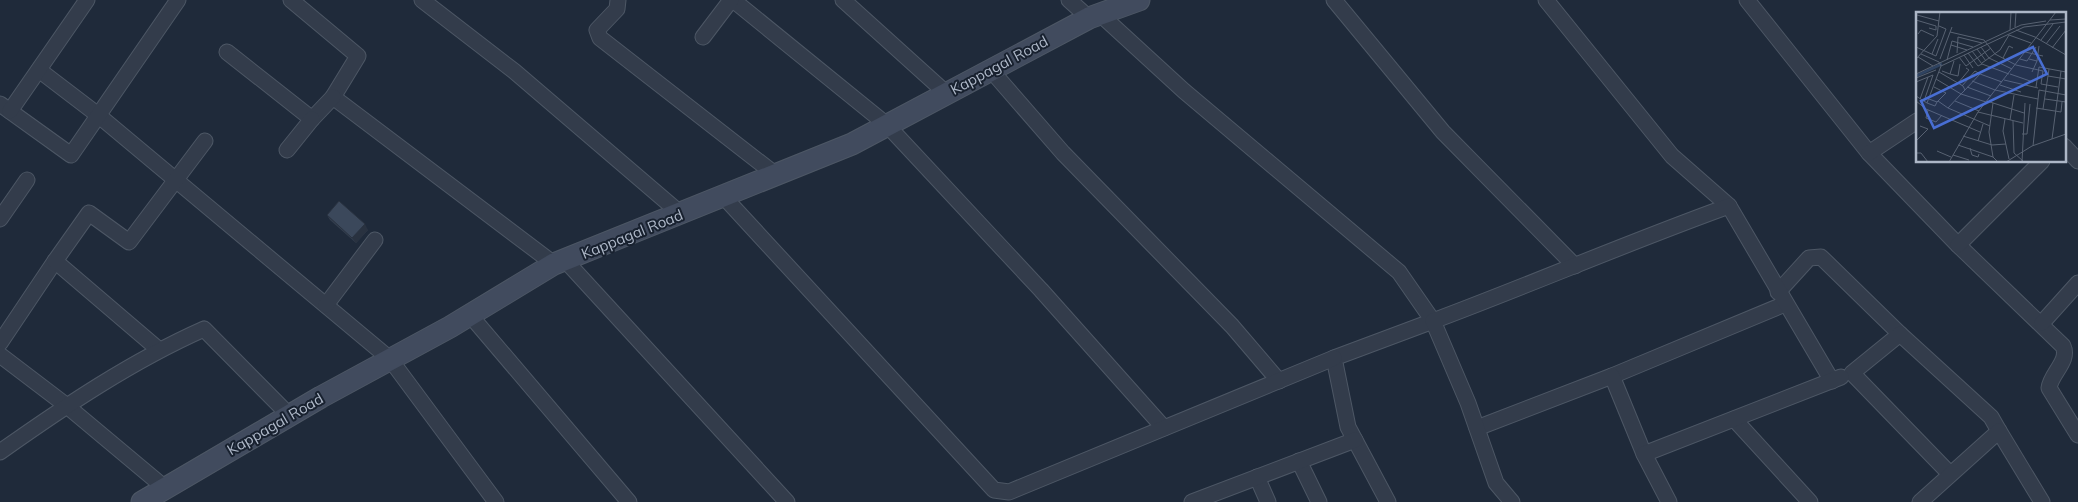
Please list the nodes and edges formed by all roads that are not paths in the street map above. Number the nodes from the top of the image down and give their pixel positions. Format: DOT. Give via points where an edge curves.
graph roads {
  1 [pos="87,0"];
  2 [pos="178,0"];
  3 [pos="291,0"];
  4 [pos="422,0"];
  5 [pos="618,0"];
  6 [pos="732,0"];
  7 [pos="842,0"];
  8 [pos="1069,0"];
  9 [pos="1139,0"];
  10 [pos="1334,0"];
  11 [pos="1546,0"];
  12 [pos="1747,0"];
  13 [pos="1094,16"];
  14 [pos="703,37"];
  15 [pos="227,52"];
  16 [pos="39,70"];
  17 [pos="990,70"];
  18 [pos="946,93"];
  19 [pos="333,97"];
  20 [pos="5,108"];
  21 [pos="98,115"];
  22 [pos="312,119"];
  23 [pos="1916,122"];
  24 [pos="887,125"];
  25 [pos="205,140"];
  26 [pos="2066,148"];
  27 [pos="288,150"];
  28 [pos="1869,153"];
  29 [pos="2078,160"];
  30 [pos="2041,162"];
  31 [pos="776,175"];
  32 [pos="27,180"];
  33 [pos="177,181"];
  34 [pos="724,196"];
  35 [pos="1729,206"];
  36 [pos="681,214"];
  37 [pos="0,220"];
  38 [pos="375,240"];
  39 [pos="1958,245"];
  40 [pos="54,262"];
  41 [pos="560,262"];
  42 [pos="1575,266"];
  43 [pos="2078,283"];
  44 [pos="1782,298"];
  45 [pos="326,306"];
  46 [pos="470,315"];
  47 [pos="1433,321"];
  48 [pos="2042,323"];
  49 [pos="1900,334"];
  50 [pos="0,343"];
  51 [pos="158,350"];
  52 [pos="0,355"];
  53 [pos="1334,358"];
  54 [pos="390,359"];
  55 [pos="1852,373"];
  56 [pos="1612,376"];
  57 [pos="1280,380"];
  58 [pos="1832,381"];
  59 [pos="67,406"];
  60 [pos="289,415"];
  61 [pos="1734,419"];
  62 [pos="1164,428"];
  63 [pos="1477,428"];
  64 [pos="1999,431"];
  65 [pos="2078,435"];
  66 [pos="1355,440"];
  67 [pos="0,452"];
  68 [pos="1644,454"];
  69 [pos="1298,462"];
  70 [pos="1950,474"];
  71 [pos="1257,477"];
  72 [pos="165,488"];
  73 [pos="997,496"];
  74 [pos="1215,498"];
  75 [pos="2034,499"];
  76 [pos="142,502"];
  77 [pos="496,502"];
  78 [pos="629,502"];
  79 [pos="787,502"];
  80 [pos="1192,502"];
  81 [pos="1268,502"];
  82 [pos="1319,502"];
  83 [pos="1388,502"];
  84 [pos="1512,502"];
  85 [pos="1669,502"];
  86 [pos="1810,502"];
  87 [pos="1920,502"];
  1 -- 16 [label="street"];
  2 -- 21 [label="street"];
  3 -- 19 [label="street" via="358,56"];
  4 -- 36 [label="street" via="514,71"];
  5 -- 31 [label="street" via="617,9 598,30 600,38"];
  6 -- 14 [label="street"];
  6 -- 24 [label="street"];
  7 -- 18 [label="street"];
  8 -- 13 [label="street"];
  9 -- 13 [label="main road, Kappagal Road"];
  10 -- 42 [label="street" via="1443,132"];
  11 -- 35 [label="street" via="1672,156"];
  12 -- 28 [label="street"];
  13 -- 17 [label="main road, Kappagal Road"];
  13 -- 47 [label="street" via="1399,272"];
  15 -- 22 [label="street"];
  16 -- 20 [label="street"];
  16 -- 21 [label="street"];
  17 -- 18 [label="main road, Kappagal Road"];
  17 -- 57 [label="street" via="1062,153 1232,326"];
  18 -- 24 [label="main road, Kappagal Road"];
  19 -- 22 [label="street"];
  19 -- 41 [label="street"];
  20 -- 21 [label="street" via="71,155"];
  21 -- 33 [label="street"];
  22 -- 27 [label="street"];
  23 -- 28 [label="street"];
  24 -- 31 [label="main road, Kappagal Road" via="852,144"];
  24 -- 62 [label="street"];
  25 -- 33 [label="street"];
  26 -- 29 [label="street"];
  28 -- 39 [label="street"];
  30 -- 39 [label="street"];
  31 -- 34 [label="main road, Kappagal Road"];
  32 -- 37 [label="street"];
  33 -- 40 [label="street" via="129,242 89,213"];
  33 -- 45 [label="street"];
  34 -- 36 [label="main road, Kappagal Road"];
  34 -- 73 [label="street"];
  35 -- 42 [label="street"];
  35 -- 44 [label="street"];
  36 -- 41 [label="main road, Kappagal Road"];
  38 -- 45 [label="street"];
  39 -- 48 [label="street"];
  40 -- 50 [label="street"];
  40 -- 51 [label="street"];
  41 -- 46 [label="main road, Kappagal Road"];
  41 -- 79 [label="street"];
  42 -- 47 [label="street"];
  43 -- 48 [label="street"];
  44 -- 49 [label="street" via="1809,258 1821,257"];
  44 -- 56 [label="street"];
  44 -- 58 [label="street"];
  45 -- 54 [label="street"];
  46 -- 54 [label="main road, Kappagal Road"];
  46 -- 78 [label="street"];
  47 -- 53 [label="street"];
  47 -- 63 [label="street"];
  48 -- 65 [label="street" via="2066,352 2065,359 2050,380 2049,388"];
  49 -- 55 [label="street"];
  49 -- 64 [label="street" via="1991,417"];
  51 -- 59 [label="street"];
  51 -- 60 [label="street" via="204,328"];
  52 -- 59 [label="street"];
  53 -- 57 [label="street"];
  53 -- 66 [label="street" via="1348,427"];
  54 -- 60 [label="main road, Kappagal Road"];
  54 -- 77 [label="street"];
  55 -- 58 [label="street"];
  55 -- 70 [label="street"];
  56 -- 63 [label="street"];
  56 -- 68 [label="street"];
  57 -- 62 [label="street"];
  58 -- 61 [label="street"];
  59 -- 67 [label="street"];
  59 -- 72 [label="street"];
  60 -- 72 [label="main road, Kappagal Road"];
  61 -- 68 [label="street"];
  61 -- 86 [label="street"];
  62 -- 73 [label="street"];
  63 -- 84 [label="street" via="1496,483"];
  64 -- 70 [label="street"];
  64 -- 75 [label="street"];
  66 -- 69 [label="street"];
  66 -- 83 [label="street"];
  68 -- 85 [label="street"];
  69 -- 71 [label="street"];
  69 -- 82 [label="street"];
  70 -- 87 [label="street"];
  71 -- 74 [label="street"];
  71 -- 81 [label="street"];
  72 -- 76 [label="main road, Kappagal Road"];
  74 -- 80 [label="street"];
}
